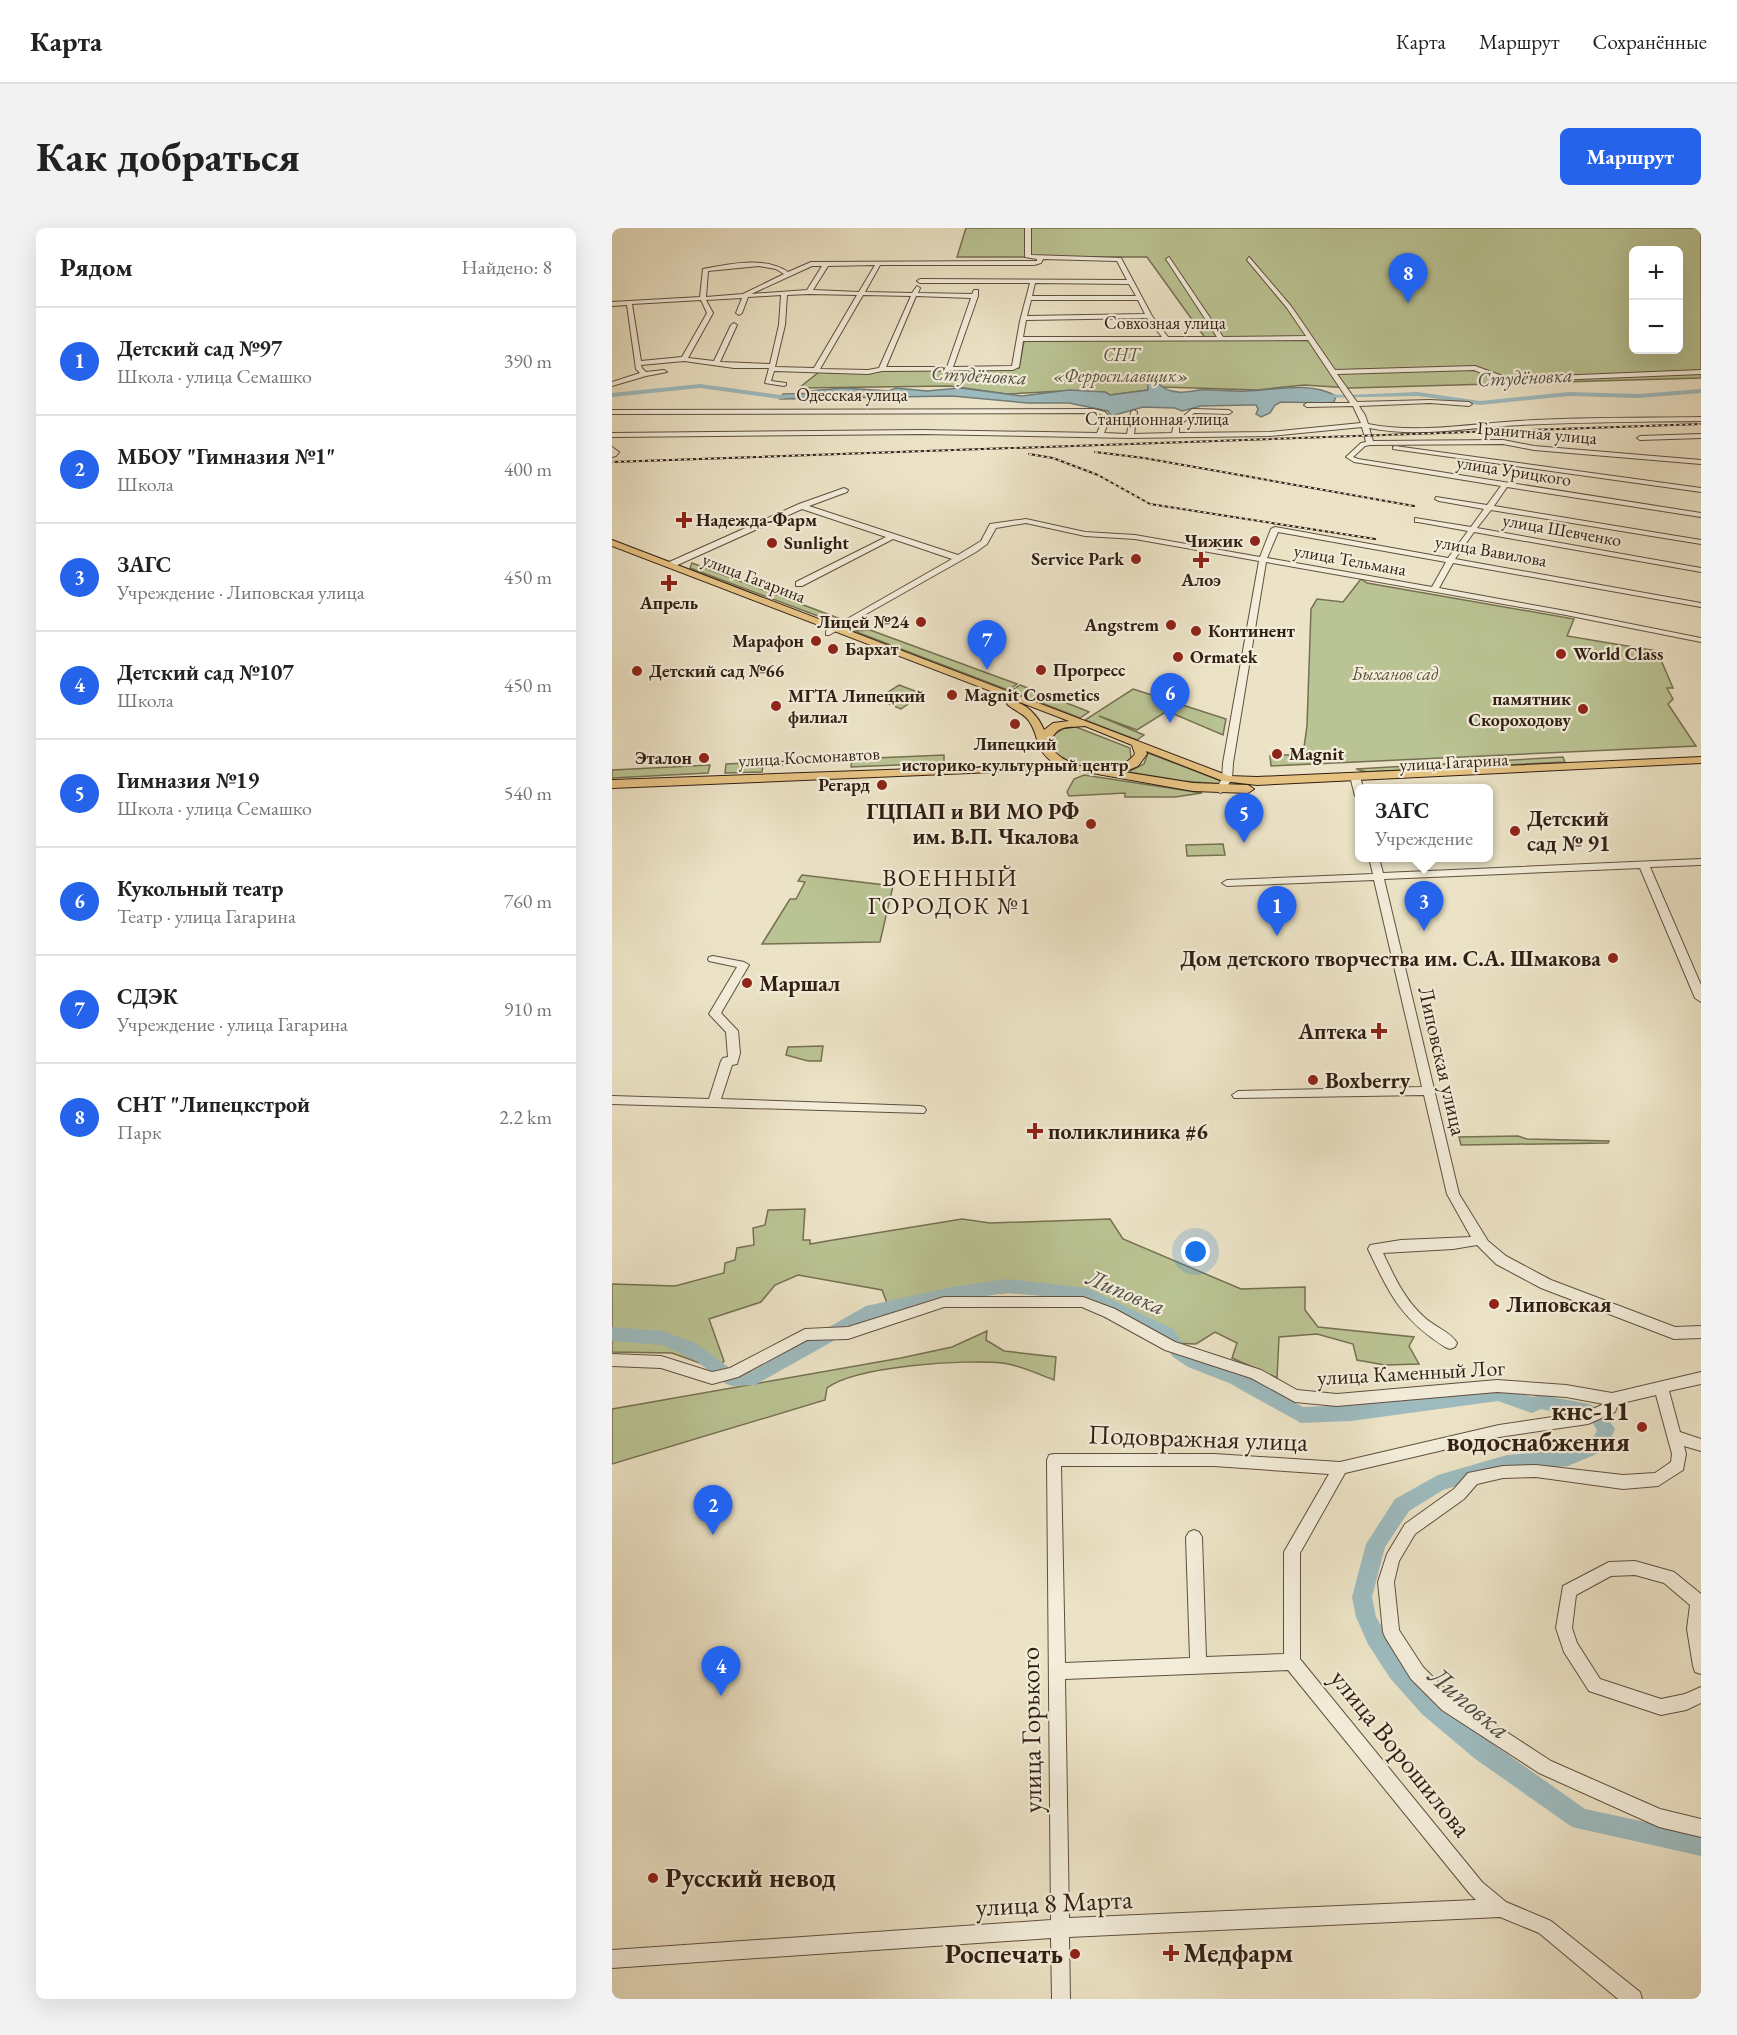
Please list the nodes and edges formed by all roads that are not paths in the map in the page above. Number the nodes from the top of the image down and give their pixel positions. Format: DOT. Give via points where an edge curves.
graph roads {
  1 [pos="1028,228"];
  2 [pos="1040,259"];
  3 [pos="1169,259"];
  4 [pos="1249,259"];
  5 [pos="826,264"];
  6 [pos="878,264"];
  7 [pos="930,264"];
  8 [pos="786,273"];
  9 [pos="920,281"];
  10 [pos="979,282"];
  11 [pos="1033,282"];
  12 [pos="1131,282"];
  13 [pos="809,292"];
  14 [pos="860,293"];
  15 [pos="746,294"];
  16 [pos="784,294"];
  17 [pos="914,295"];
  18 [pos="975,296"];
  19 [pos="1030,298"];
  20 [pos="1138,298"];
  21 [pos="703,299"];
  22 [pos="629,302"];
  23 [pos="612,304"];
  24 [pos="739,313"];
  25 [pos="1149,316"];
  26 [pos="1026,318"];
  27 [pos="734,325"];
  28 [pos="1310,338"];
  29 [pos="1021,339"];
  30 [pos="1167,339"];
  31 [pos="1222,339"];
  32 [pos="684,359"];
  33 [pos="638,363"];
  34 [pos="716,364"];
  35 [pos="772,368"];
  36 [pos="882,369"];
  37 [pos="949,369"];
  38 [pos="816,370"];
  39 [pos="664,372"];
  40 [pos="1333,372"];
  41 [pos="1701,372"];
  42 [pos="645,374"];
  43 [pos="612,384"];
  44 [pos="784,384"];
  45 [pos="1470,404"];
  46 [pos="1307,405"];
  47 [pos="1355,406"];
  48 [pos="935,410"];
  49 [pos="715,411"];
  50 [pos="612,412"];
  51 [pos="1134,412"];
  52 [pos="1229,412"];
  53 [pos="711,418"];
  54 [pos="1701,419"];
  55 [pos="1366,425"];
  56 [pos="708,426"];
  57 [pos="922,432"];
  58 [pos="704,433"];
  59 [pos="1100,434"];
  60 [pos="1175,435"];
  61 [pos="1130,436"];
  62 [pos="1701,436"];
  63 [pos="613,437"];
  64 [pos="1640,438"];
  65 [pos="1370,443"];
  66 [pos="1701,462"];
  67 [pos="1505,485"];
  68 [pos="844,490"];
  69 [pos="1701,490"];
  70 [pos="1439,499"];
  71 [pos="802,506"];
  72 [pos="1491,508"];
  73 [pos="1701,515"];
  74 [pos="1418,520"];
  75 [pos="1471,529"];
  76 [pos="892,536"];
  77 [pos="1701,542"];
  78 [pos="612,543"];
  79 [pos="612,550"];
  80 [pos="958,558"];
  81 [pos="1263,558"];
  82 [pos="1451,559"];
  83 [pos="670,565"];
  84 [pos="1701,570"];
  85 [pos="799,584"];
  86 [pos="1434,591"];
  87 [pos="1701,605"];
  88 [pos="834,631"];
  89 [pos="1701,640"];
  90 [pos="1086,723"];
  91 [pos="1043,744"];
  92 [pos="1137,745"];
  93 [pos="1701,760"];
  94 [pos="1228,763"];
  95 [pos="1008,767"];
  96 [pos="1071,767"];
  97 [pos="1701,768"];
  98 [pos="1206,771"];
  99 [pos="1102,772"];
  100 [pos="1529,772"];
  101 [pos="612,784"];
  102 [pos="1224,784"];
  103 [pos="1370,784"];
  104 [pos="1355,785"];
  105 [pos="1375,862"];
  106 [pos="1701,862"];
  107 [pos="1644,865"];
  108 [pos="1379,878"];
  109 [pos="1227,883"];
  110 [pos="713,958"];
  111 [pos="1699,994"];
  112 [pos="1430,1092"];
  113 [pos="1238,1095"];
  114 [pos="612,1100"];
  115 [pos="714,1102"];
  116 [pos="920,1110"];
  117 [pos="1479,1240"];
  118 [pos="1701,1332"];
  119 [pos="1450,1343"];
  120 [pos="612,1360"];
  121 [pos="1701,1378"];
  122 [pos="1661,1388"];
  123 [pos="1612,1399"];
  124 [pos="1675,1437"];
  125 [pos="1701,1445"];
  126 [pos="1054,1460"];
  127 [pos="1340,1468"];
  128 [pos="1194,1537"];
  129 [pos="1700,1604"];
  130 [pos="1292,1662"];
  131 [pos="1198,1664"];
  132 [pos="1701,1666"];
  133 [pos="1057,1671"];
  134 [pos="1701,1695"];
  135 [pos="1701,1828"];
  136 [pos="1500,1908"];
  137 [pos="1061,1928"];
  138 [pos="612,1959"];
  139 [pos="1061,1999"];
  140 [pos="1633,1999"];
  1 -- 2 [label="street" via="1027,256"];
  2 -- 7 [label="street" via="1034,264"];
  2 -- 12 [label="street" via="1119,259"];
  3 -- 31 [label="street"];
  4 -- 28 [label="street"];
  5 -- 6 [label="street"];
  5 -- 8 [label="street" via="811,264"];
  5 -- 13 [label="street"];
  6 -- 7 [label="street"];
  6 -- 14 [label="street"];
  7 -- 9 [label="street"];
  8 -- 15 [label="street"];
  8 -- 21 [label="street" via="780,267 765,265 705,270"];
  9 -- 10 [label="street"];
  9 -- 17 [label="street"];
  10 -- 11 [label="street"];
  10 -- 18 [label="street"];
  11 -- 12 [label="street"];
  11 -- 19 [label="street"];
  12 -- 20 [label="street"];
  13 -- 14 [label="street"];
  13 -- 16 [label="street"];
  14 -- 17 [label="street"];
  14 -- 38 [label="street"];
  15 -- 16 [label="street"];
  15 -- 21 [label="street"];
  15 -- 24 [label="street"];
  16 -- 35 [label="street" via="786,307"];
  17 -- 18 [label="street"];
  17 -- 36 [label="street"];
  18 -- 37 [label="street"];
  19 -- 20 [label="street"];
  19 -- 26 [label="street"];
  20 -- 25 [label="street"];
  21 -- 22 [label="street"];
  21 -- 32 [label="street" via="710,313"];
  22 -- 23 [label="street"];
  22 -- 33 [label="street"];
  25 -- 26 [label="street"];
  25 -- 30 [label="street"];
  26 -- 29 [label="street"];
  27 -- 34 [label="street"];
  28 -- 31 [label="street, Совхозная улица"];
  28 -- 40 [label="street"];
  29 -- 30 [label="street, Совхозная улица"];
  29 -- 37 [label="street" via="1016,367"];
  30 -- 31 [label="street, Совхозная улица"];
  32 -- 33 [label="street"];
  32 -- 34 [label="street"];
  33 -- 42 [label="street"];
  34 -- 35 [label="street"];
  35 -- 38 [label="street"];
  35 -- 44 [label="street" via="767,382"];
  36 -- 37 [label="street"];
  36 -- 38 [label="street"];
  39 -- 42 [label="street"];
  40 -- 41 [label="street" via="1475,368 1508,380"];
  40 -- 47 [label="street"];
  42 -- 43 [label="street"];
  45 -- 47 [label="street" via="1447,401"];
  46 -- 47 [label="street"];
  47 -- 55 [label="street"];
  48 -- 49 [label="street, Одесская улица"];
  48 -- 57 [label="street"];
  48 -- 59 [label="street, Одесская улица" via="1099,411 1107,418"];
  49 -- 50 [label="street, Одесская улица"];
  49 -- 53 [label="street"];
  51 -- 61 [label="street"];
  52 -- 60 [label="street" via="1192,411 1176,425"];
  54 -- 55 [label="street, Станционная улица" via="1520,423 1421,431"];
  55 -- 60 [label="street, Станционная улица" via="1270,434"];
  55 -- 65 [label="street"];
  56 -- 58 [label="street"];
  57 -- 58 [label="street, Станционная улица"];
  57 -- 59 [label="street, Станционная улица"];
  58 -- 63 [label="street, Станционная улица"];
  59 -- 61 [label="street, Станционная улица"];
  60 -- 61 [label="street, Станционная улица"];
  62 -- 64 [label="street"];
  65 -- 66 [label="street, Гранитная улица" via="1503,442"];
  65 -- 67 [label="street, улица Урицкого" via="1363,444 1349,458"];
  65 -- 69 [label="street"];
  67 -- 72 [label="street"];
  67 -- 73 [label="street, улица Урицкого"];
  68 -- 71 [label="street"];
  70 -- 72 [label="street"];
  71 -- 76 [label="street"];
  71 -- 83 [label="street"];
  72 -- 75 [label="street"];
  72 -- 77 [label="street"];
  74 -- 75 [label="street, улица Шевченко"];
  75 -- 82 [label="street"];
  75 -- 84 [label="street, улица Шевченко"];
  76 -- 80 [label="street"];
  76 -- 85 [label="street"];
  78 -- 83 [label="main road, улица Гагарина"];
  79 -- 88 [label="main road, улица Гагарина"];
  80 -- 81 [label="street, улица Тельмана" via="984,542 993,526 1026,521 1085,534 1135,537"];
  80 -- 88 [label="street"];
  81 -- 82 [label="street, улица Вавилова" via="1275,529"];
  81 -- 86 [label="street, улица Тельмана"];
  81 -- 94 [label="street"];
  82 -- 86 [label="street"];
  82 -- 87 [label="street, улица Вавилова"];
  83 -- 88 [label="main road, улица Гагарина"];
  86 -- 89 [label="street, улица Тельмана"];
  88 -- 90 [label="main road, улица Гагарина"];
  88 -- 91 [label="main road, улица Гагарина" via="1017,706 1034,718"];
  90 -- 91 [label="main road, улица Космонавтов" via="1057,725"];
  90 -- 92 [label="main road, улица Гагарина"];
  91 -- 95 [label="main road, улица Космонавтов" via="1030,761"];
  91 -- 96 [label="main road" via="1050,757"];
  92 -- 98 [label="main road, улица Гагарина"];
  92 -- 99 [label="main road" via="1141,754 1135,764"];
  93 -- 100 [label="main road, улица Гагарина"];
  94 -- 98 [label="street"];
  94 -- 102 [label="street"];
  95 -- 96 [label="main road, улица Космонавтов"];
  95 -- 101 [label="main road, улица Космонавтов"];
  96 -- 99 [label="main road, улица Гагарина"];
  97 -- 100 [label="main road, улица Гагарина"];
  98 -- 102 [label="main road, улица Гагарина"];
  99 -- 102 [label="main road, улица Гагарина"];
  100 -- 103 [label="main road, улица Гагарина"];
  102 -- 104 [label="main road, улица Гагарина"];
  105 -- 108 [label="street, Липовская улица"];
  106 -- 107 [label="street"];
  107 -- 108 [label="street"];
  107 -- 111 [label="street"];
  108 -- 109 [label="street"];
  108 -- 112 [label="street, Липовская улица"];
  110 -- 115 [label="street" via="744,965 715,1014 732,1031 736,1049 733,1061 727,1061"];
  112 -- 113 [label="street"];
  112 -- 117 [label="street, Липовская улица" via="1453,1194"];
  114 -- 115 [label="street"];
  115 -- 116 [label="street"];
  117 -- 118 [label="street, Липовская улица" via="1501,1260 1546,1284 1674,1333"];
  117 -- 119 [label="street" via="1459,1245 1391,1245 1376,1249 1398,1299 1422,1326"];
  120 -- 123 [label="street, улица Каменный Лог" via="661,1362 712,1377 733,1373 805,1335 848,1334 944,1302 1083,1302 1177,1347 1256,1374 1295,1396 1315,1400 1497,1386"];
  121 -- 122 [label="street"];
  122 -- 123 [label="street"];
  122 -- 124 [label="street"];
  123 -- 127 [label="street, Подовражная улица" via="1610,1408 1594,1416 1499,1431"];
  124 -- 125 [label="street"];
  124 -- 135 [label="street" via="1678,1465 1658,1479 1623,1482 1536,1471 1473,1478 1459,1494 1410,1529 1392,1559 1386,1582 1391,1632 1417,1673 1448,1704 1545,1767 1659,1818"];
  126 -- 127 [label="street, Подовражная улица" via="1214,1460"];
  126 -- 133 [label="street, улица Горького"];
  127 -- 130 [label="street" via="1292,1552"];
  128 -- 131 [label="street"];
  129 -- 132 [label="street" via="1695,1629"];
  129 -- 134 [label="street" via="1668,1577 1652,1570 1609,1569 1569,1591 1564,1628 1570,1647 1595,1684 1660,1707"];
  130 -- 131 [label="street"];
  130 -- 136 [label="street, улица Ворошилова" via="1476,1888"];
  131 -- 133 [label="street"];
  133 -- 137 [label="street, улица Горького"];
  136 -- 137 [label="street, улица 8 Марта"];
  136 -- 140 [label="street, улица Ворошилова" via="1545,1927"];
  137 -- 138 [label="street, улица 8 Марта"];
  137 -- 139 [label="street, улица Горького"];
}
